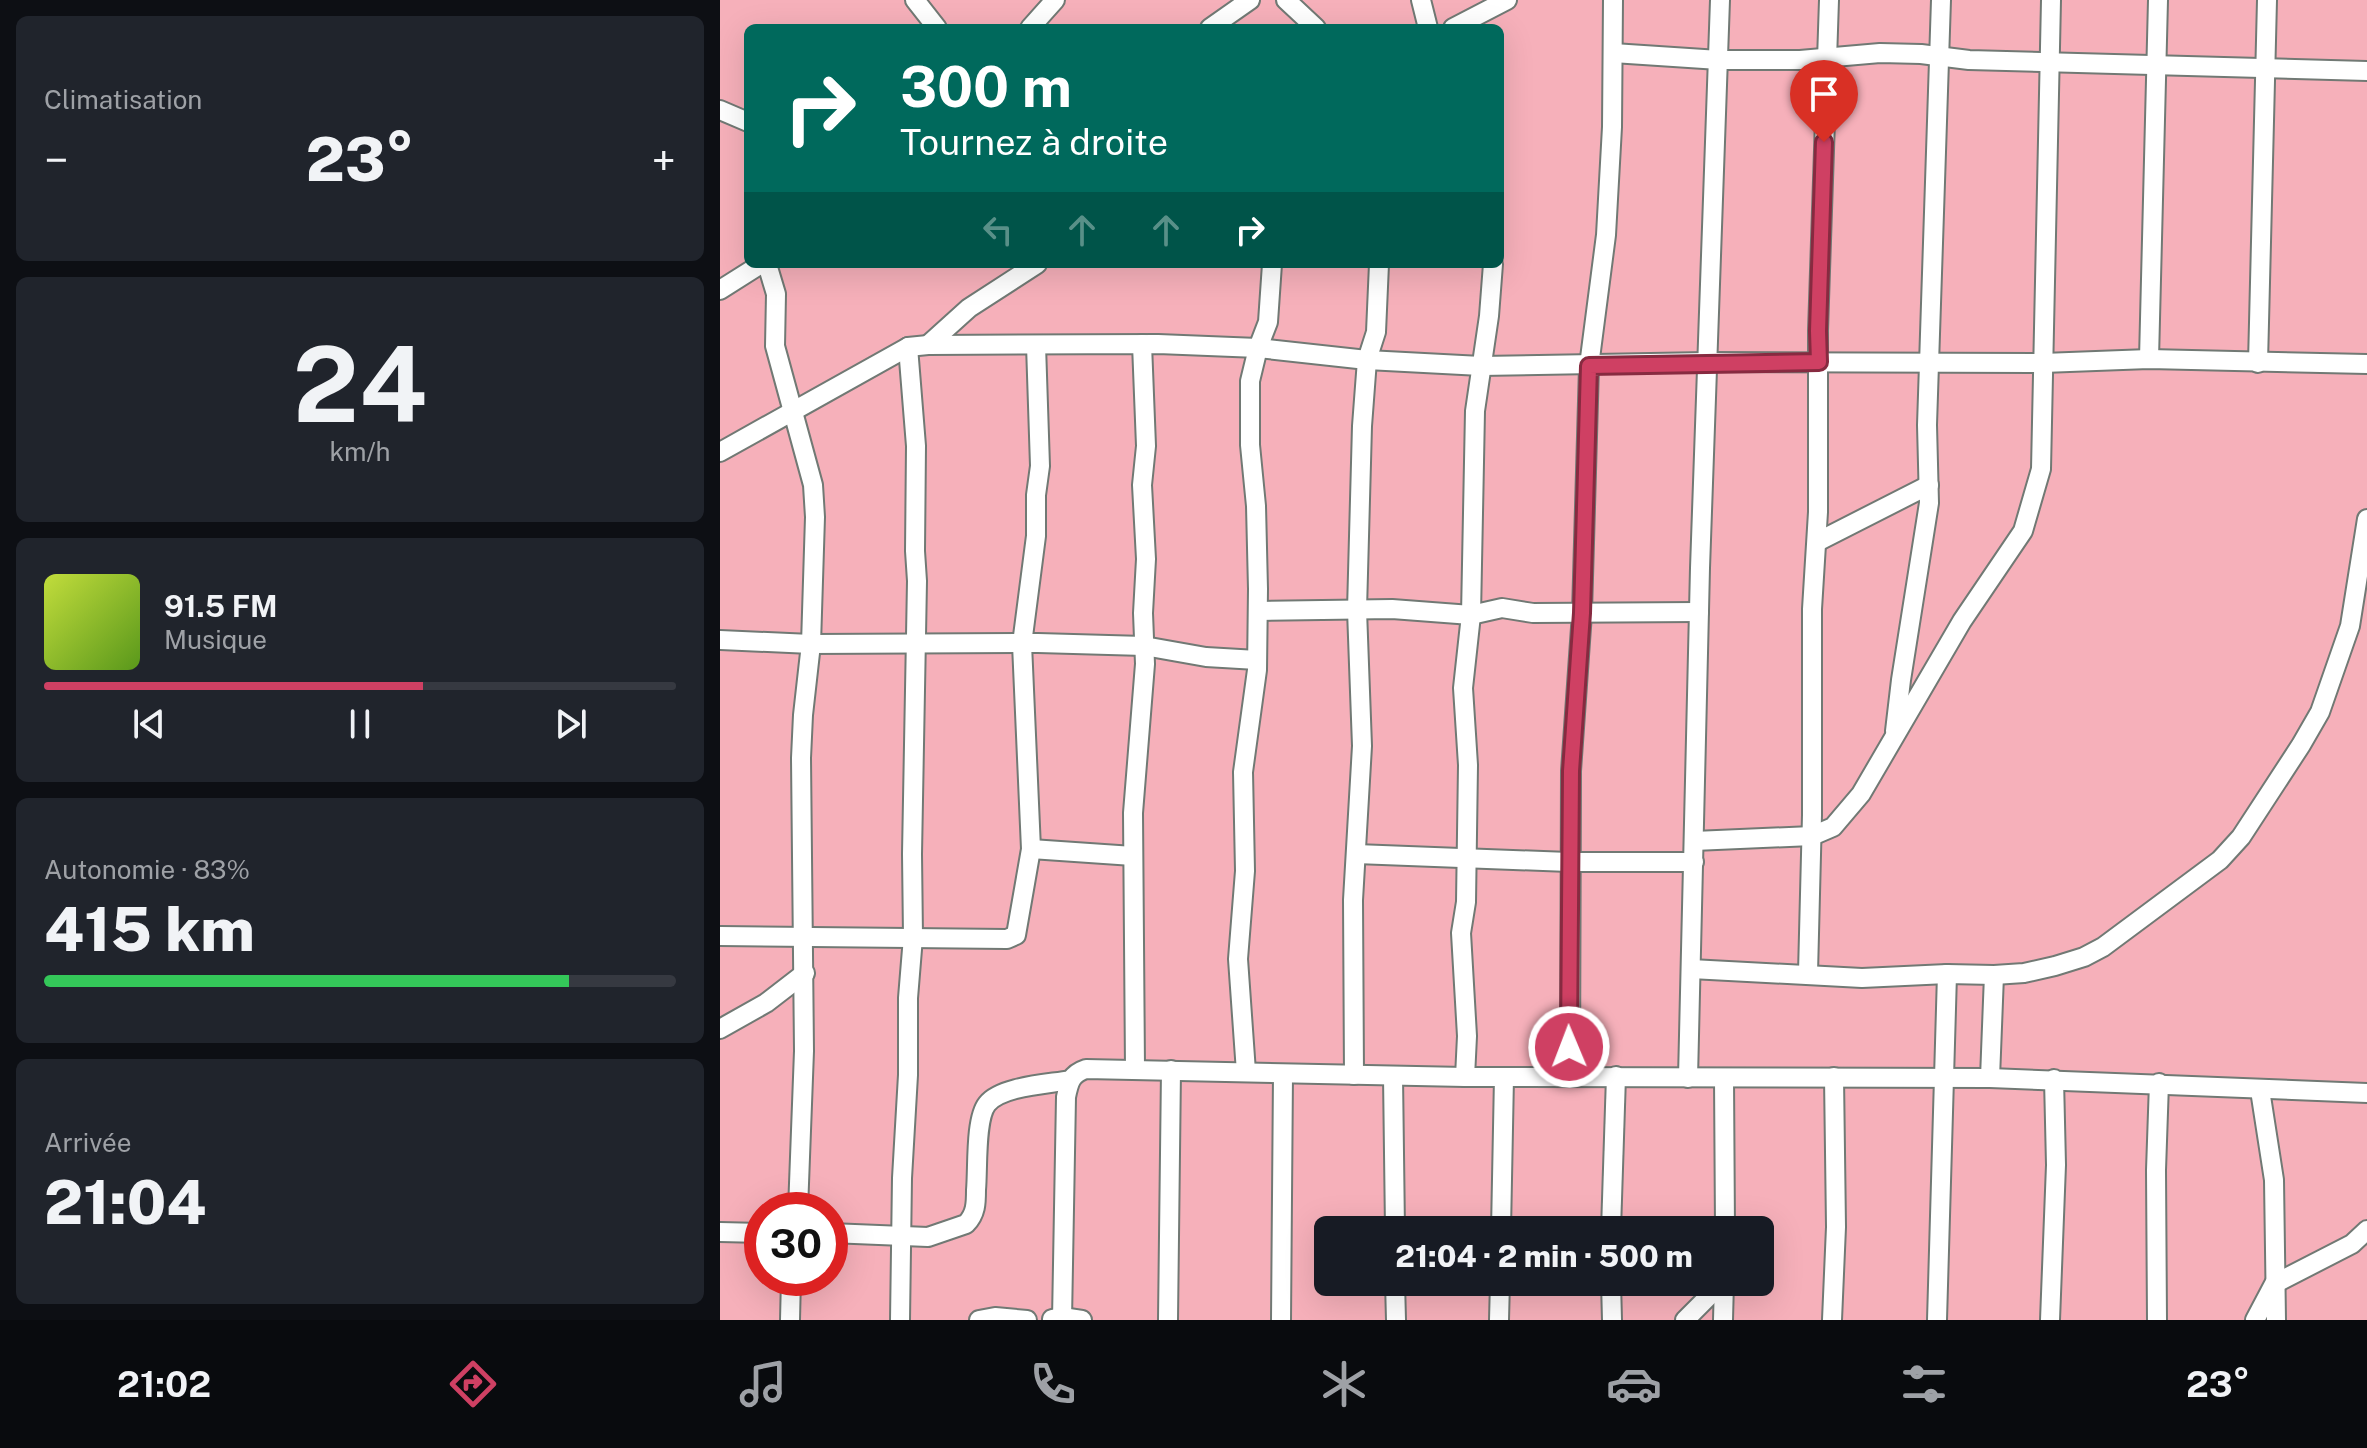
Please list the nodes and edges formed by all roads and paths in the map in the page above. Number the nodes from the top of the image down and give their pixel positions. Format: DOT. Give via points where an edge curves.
graph roads {
  1 [pos="915,0"];
  2 [pos="1055,0"];
  3 [pos="1250,0"];
  4 [pos="1286,0"];
  5 [pos="1421,0"];
  6 [pos="1613,0"];
  7 [pos="1720,0"];
  8 [pos="1829,0"];
  9 [pos="1941,0"];
  10 [pos="2051,0"];
  11 [pos="2158,0"];
  12 [pos="2267,0"];
  13 [pos="1501,4"];
  14 [pos="934,24"];
  15 [pos="1034,24"];
  16 [pos="1216,24"];
  17 [pos="1312,24"];
  18 [pos="1427,24"];
  19 [pos="1461,24"];
  20 [pos="1495,24"];
  21 [pos="1613,53"];
  22 [pos="1940,57"];
  23 [pos="1826,58"];
  24 [pos="1719,60"];
  25 [pos="2049,61"];
  26 [pos="2156,64"];
  27 [pos="2264,70"];
  28 [pos="2367,71"];
  29 [pos="720,110"];
  30 [pos="744,120"];
  31 [pos="757,268"];
  32 [pos="766,268"];
  33 [pos="1030,268"];
  34 [pos="1272,268"];
  35 [pos="1379,268"];
  36 [pos="1493,268"];
  37 [pos="720,290"];
  38 [pos="1142,344"];
  39 [pos="928,345"];
  40 [pos="1036,345"];
  41 [pos="908,347"];
  42 [pos="1258,348"];
  43 [pos="2149,359"];
  44 [pos="1367,360"];
  45 [pos="1707,362"];
  46 [pos="1819,362"];
  47 [pos="1930,363"];
  48 [pos="2043,363"];
  49 [pos="2258,363"];
  50 [pos="2367,364"];
  51 [pos="1481,366"];
  52 [pos="1589,366"];
  53 [pos="793,412"];
  54 [pos="720,452"];
  55 [pos="1929,485"];
  56 [pos="2367,519"];
  57 [pos="1817,542"];
  58 [pos="1357,610"];
  59 [pos="1258,611"];
  60 [pos="1699,612"];
  61 [pos="1582,613"];
  62 [pos="1471,615"];
  63 [pos="720,640"];
  64 [pos="916,643"];
  65 [pos="811,644"];
  66 [pos="1022,644"];
  67 [pos="1144,646"];
  68 [pos="1257,660"];
  69 [pos="1895,738"];
  70 [pos="1812,836"];
  71 [pos="1694,841"];
  72 [pos="1031,849"];
  73 [pos="1356,854"];
  74 [pos="1133,856"];
  75 [pos="1468,857"];
  76 [pos="1569,862"];
  77 [pos="1694,862"];
  78 [pos="720,936"];
  79 [pos="804,937"];
  80 [pos="913,937"];
  81 [pos="1691,969"];
  82 [pos="805,973"];
  83 [pos="1808,973"];
  84 [pos="1947,974"];
  85 [pos="1994,975"];
  86 [pos="720,1029"];
  87 [pos="1135,1069"];
  88 [pos="1171,1070"];
  89 [pos="1246,1072"];
  90 [pos="1283,1074"];
  91 [pos="1354,1075"];
  92 [pos="1393,1076"];
  93 [pos="1616,1076"];
  94 [pos="1465,1077"];
  95 [pos="1504,1077"];
  96 [pos="1570,1077"];
  97 [pos="1834,1077"];
  98 [pos="1688,1078"];
  99 [pos="1724,1078"];
  100 [pos="1944,1078"];
  101 [pos="1990,1078"];
  102 [pos="2054,1079"];
  103 [pos="1070,1080"];
  104 [pos="2159,1083"];
  105 [pos="2260,1090"];
  106 [pos="2367,1093"];
  107 [pos="801,1192"];
  108 [pos="1395,1216"];
  109 [pos="1501,1216"];
  110 [pos="1611,1216"];
  111 [pos="1725,1216"];
  112 [pos="2367,1230"];
  113 [pos="720,1232"];
  114 [pos="744,1233"];
  115 [pos="848,1234"];
  116 [pos="902,1237"];
  117 [pos="2274,1284"];
  118 [pos="791,1296"];
  119 [pos="1395,1296"];
  120 [pos="1500,1296"];
  121 [pos="1611,1296"];
  122 [pos="1709,1296"];
  123 [pos="1723,1296"];
  124 [pos="1058,1319"];
  125 [pos="790,1320"];
  126 [pos="900,1320"];
  127 [pos="979,1320"];
  128 [pos="1027,1320"];
  129 [pos="1082,1320"];
  130 [pos="1168,1320"];
  131 [pos="1281,1320"];
  132 [pos="1396,1320"];
  133 [pos="1499,1320"];
  134 [pos="1612,1320"];
  135 [pos="1685,1320"];
  136 [pos="1723,1320"];
  137 [pos="1832,1320"];
  138 [pos="1937,1320"];
  139 [pos="2050,1320"];
  140 [pos="2157,1320"];
  141 [pos="2255,1320"];
  142 [pos="2276,1320"];
  1 -- 14 [label="street"];
  2 -- 15 [label="street"];
  3 -- 16 [label="street"];
  4 -- 17 [label="street"];
  5 -- 18 [label="street"];
  6 -- 21 [label="street"];
  7 -- 24 [label="street"];
  8 -- 23 [label="street"];
  9 -- 22 [label="street"];
  10 -- 25 [label="street"];
  11 -- 26 [label="street"];
  12 -- 27 [label="street"];
  13 -- 19 [label="street"];
  13 -- 20 [label="street"];
  21 -- 24 [label="street"];
  21 -- 52 [label="street" via="1606,235"];
  22 -- 23 [label="street" via="1880,53"];
  22 -- 25 [label="street"];
  22 -- 47 [label="street"];
  23 -- 24 [label="street"];
  23 -- 46 [label="street"];
  24 -- 45 [label="street"];
  25 -- 26 [label="street"];
  25 -- 48 [label="street"];
  26 -- 27 [label="street"];
  26 -- 43 [label="street"];
  27 -- 28 [label="street"];
  27 -- 49 [label="street"];
  29 -- 30 [label="street"];
  31 -- 37 [label="street"];
  32 -- 53 [label="street" via="776,294 775,346"];
  33 -- 39 [label="street" via="969,308"];
  34 -- 42 [label="street" via="1268,322"];
  35 -- 44 [label="street" via="1376,332"];
  36 -- 51 [label="street"];
  38 -- 40 [label="street"];
  38 -- 42 [label="street"];
  38 -- 67 [label="street"];
  39 -- 40 [label="street"];
  39 -- 41 [label="street"];
  40 -- 66 [label="street" via="1040,466"];
  41 -- 53 [label="street"];
  41 -- 64 [label="street" via="916,446"];
  42 -- 44 [label="street"];
  42 -- 59 [label="street" via="1249,416"];
  43 -- 48 [label="street"];
  43 -- 49 [label="street"];
  44 -- 51 [label="street"];
  44 -- 58 [label="street"];
  45 -- 46 [label="street"];
  45 -- 52 [label="street"];
  45 -- 60 [label="street"];
  46 -- 47 [label="street"];
  46 -- 57 [label="street"];
  47 -- 48 [label="street"];
  47 -- 55 [label="street"];
  48 -- 69 [label="street" via="2041,469 2023,531 1962,621"];
  49 -- 50 [label="street"];
  51 -- 52 [label="street"];
  51 -- 62 [label="street" via="1475,411"];
  52 -- 61 [label="street"];
  53 -- 54 [label="street"];
  53 -- 65 [label="street" via="813,485"];
  55 -- 57 [label="street"];
  55 -- 69 [label="street"];
  56 -- 85 [label="street" via="2350,626 2336,672 2301,745 2241,837 2220,860 2103,947 2055,966"];
  57 -- 70 [label="street"];
  58 -- 59 [label="street"];
  58 -- 62 [label="street"];
  58 -- 73 [label="street" via="1362,746"];
  59 -- 68 [label="street"];
  60 -- 61 [label="street"];
  60 -- 71 [label="street"];
  61 -- 62 [label="street" via="1502,608"];
  61 -- 76 [label="street"];
  62 -- 75 [label="street" via="1463,688"];
  63 -- 65 [label="street"];
  64 -- 65 [label="street"];
  64 -- 66 [label="street"];
  64 -- 80 [label="street"];
  65 -- 79 [label="street" via="801,758"];
  66 -- 67 [label="street"];
  66 -- 72 [label="street"];
  67 -- 68 [label="street"];
  67 -- 74 [label="street"];
  68 -- 89 [label="street" via="1243,772 1245,871 1238,959"];
  69 -- 70 [label="street" via="1861,794 1833,827"];
  70 -- 71 [label="street"];
  70 -- 83 [label="street"];
  71 -- 77 [label="street"];
  72 -- 74 [label="street"];
  72 -- 80 [label="street" via="1018,931 1012,938"];
  73 -- 75 [label="street"];
  73 -- 91 [label="street"];
  74 -- 87 [label="street"];
  75 -- 76 [label="street"];
  75 -- 94 [label="street" via="1461,933"];
  76 -- 77 [label="street"];
  76 -- 96 [label="street"];
  77 -- 81 [label="street"];
  78 -- 79 [label="street"];
  79 -- 80 [label="street"];
  79 -- 82 [label="street"];
  80 -- 116 [label="street"];
  81 -- 83 [label="street"];
  81 -- 98 [label="street"];
  82 -- 86 [label="street"];
  82 -- 107 [label="street"];
  83 -- 84 [label="street" via="1862,978"];
  84 -- 85 [label="street"];
  84 -- 100 [label="street"];
  85 -- 101 [label="street"];
  87 -- 88 [label="street"];
  87 -- 103 [label="street" via="1086,1069"];
  88 -- 89 [label="street"];
  88 -- 130 [label="street"];
  89 -- 90 [label="street"];
  90 -- 91 [label="street"];
  90 -- 131 [label="street"];
  91 -- 92 [label="street"];
  92 -- 94 [label="street"];
  92 -- 108 [label="street"];
  93 -- 96 [label="street"];
  93 -- 98 [label="street"];
  93 -- 110 [label="street"];
  94 -- 95 [label="street"];
  95 -- 96 [label="street"];
  95 -- 109 [label="street"];
  97 -- 99 [label="street"];
  97 -- 100 [label="street"];
  97 -- 137 [label="street"];
  98 -- 99 [label="street"];
  99 -- 111 [label="street"];
  100 -- 101 [label="street"];
  100 -- 138 [label="street"];
  101 -- 102 [label="street"];
  102 -- 104 [label="street"];
  102 -- 139 [label="street"];
  103 -- 116 [label="street" via="1018,1089 988,1102 982,1115 972,1218 942,1234"];
  103 -- 124 [label="street"];
  104 -- 105 [label="street"];
  104 -- 140 [label="street"];
  105 -- 106 [label="street"];
  105 -- 117 [label="street" via="2274,1180"];
  112 -- 117 [label="street" via="2352,1244"];
  113 -- 114 [label="street"];
  115 -- 116 [label="street"];
  116 -- 126 [label="street"];
  117 -- 141 [label="street"];
  117 -- 142 [label="street"];
  118 -- 125 [label="street"];
  119 -- 132 [label="street"];
  120 -- 133 [label="street"];
  121 -- 134 [label="street"];
  122 -- 135 [label="street"];
  123 -- 136 [label="street"];
  124 -- 129 [label="street"];
  127 -- 128 [label="street"];
}
